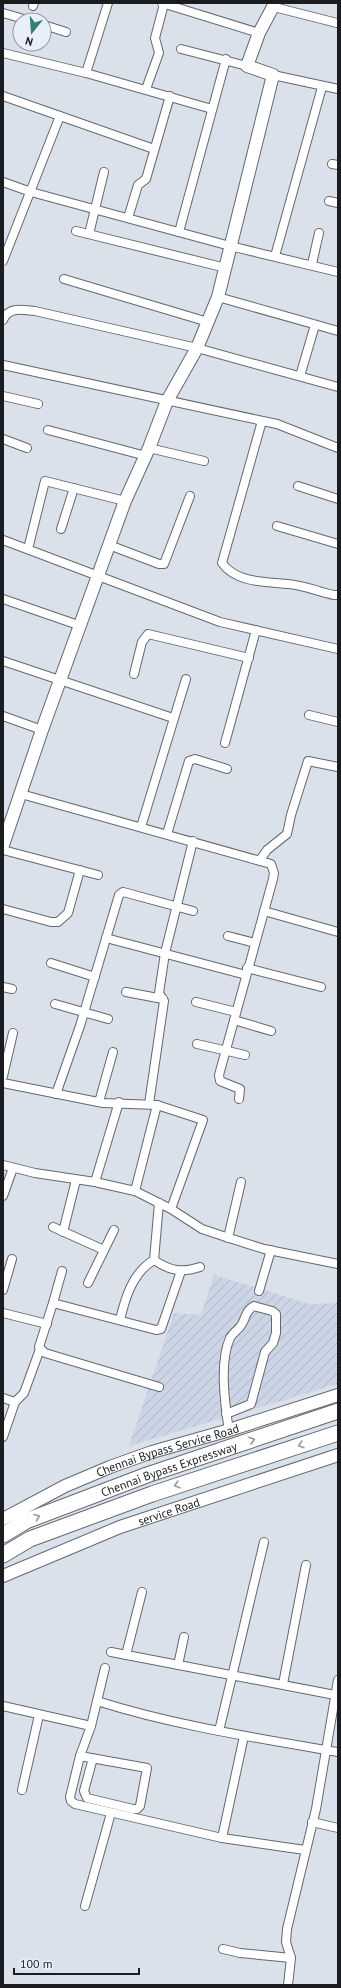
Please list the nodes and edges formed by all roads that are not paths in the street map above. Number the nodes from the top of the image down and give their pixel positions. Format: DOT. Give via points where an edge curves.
graph roads {
  1 [pos="108,3"];
  2 [pos="163,3"];
  3 [pos="275,5"];
  4 [pos="337,23"];
  5 [pos="52,28"];
  6 [pos="66,32"];
  7 [pos="259,33"];
  8 [pos="181,49"];
  9 [pos="3,53"];
  10 [pos="226,59"];
  11 [pos="247,66"];
  12 [pos="86,72"];
  13 [pos="274,75"];
  14 [pos="322,87"];
  15 [pos="146,89"];
  16 [pos="338,89"];
  17 [pos="3,96"];
  18 [pos="170,96"];
  19 [pos="212,110"];
  20 [pos="60,116"];
  21 [pos="154,149"];
  22 [pos="104,172"];
  23 [pos="3,182"];
  24 [pos="31,192"];
  25 [pos="329,201"];
  26 [pos="338,203"];
  27 [pos="94,209"];
  28 [pos="128,218"];
  29 [pos="76,231"];
  30 [pos="179,232"];
  31 [pos="319,233"];
  32 [pos="89,234"];
  33 [pos="230,246"];
  34 [pos="275,256"];
  35 [pos="3,261"];
  36 [pos="312,264"];
  37 [pos="226,268"];
  38 [pos="338,272"];
  39 [pos="64,279"];
  40 [pos="218,297"];
  41 [pos="3,320"];
  42 [pos="208,322"];
  43 [pos="315,324"];
  44 [pos="338,331"];
  45 [pos="197,348"];
  46 [pos="3,365"];
  47 [pos="300,376"];
  48 [pos="338,387"];
  49 [pos="3,396"];
  50 [pos="167,401"];
  51 [pos="38,404"];
  52 [pos="262,421"];
  53 [pos="48,430"];
  54 [pos="3,439"];
  55 [pos="27,448"];
  56 [pos="338,448"];
  57 [pos="148,452"];
  58 [pos="204,461"];
  59 [pos="298,486"];
  60 [pos="74,488"];
  61 [pos="190,496"];
  62 [pos="338,499"];
  63 [pos="125,500"];
  64 [pos="277,526"];
  65 [pos="61,529"];
  66 [pos="3,540"];
  67 [pos="338,544"];
  68 [pos="109,545"];
  69 [pos="28,549"];
  70 [pos="97,576"];
  71 [pos="338,594"];
  72 [pos="3,599"];
  73 [pos="81,626"];
  74 [pos="256,630"];
  75 [pos="338,649"];
  76 [pos="249,658"];
  77 [pos="3,661"];
  78 [pos="134,674"];
  79 [pos="186,679"];
  80 [pos="61,681"];
  81 [pos="309,715"];
  82 [pos="3,716"];
  83 [pos="173,718"];
  84 [pos="338,722"];
  85 [pos="42,730"];
  86 [pos="225,743"];
  87 [pos="338,767"];
  88 [pos="227,768"];
  89 [pos="21,794"];
  90 [pos="141,827"];
  91 [pos="167,834"];
  92 [pos="193,841"];
  93 [pos="3,845"];
  94 [pos="3,850"];
  95 [pos="260,860"];
  96 [pos="80,870"];
  97 [pos="98,875"];
  98 [pos="176,906"];
  99 [pos="3,909"];
  100 [pos="194,911"];
  101 [pos="264,911"];
  102 [pos="338,932"];
  103 [pos="228,936"];
  104 [pos="106,938"];
  105 [pos="255,943"];
  106 [pos="165,953"];
  107 [pos="51,963"];
  108 [pos="247,971"];
  109 [pos="95,977"];
  110 [pos="321,986"];
  111 [pos="3,987"];
  112 [pos="12,989"];
  113 [pos="126,992"];
  114 [pos="163,998"];
  115 [pos="196,1002"];
  116 [pos="55,1004"];
  117 [pos="84,1012"];
  118 [pos="235,1016"];
  119 [pos="108,1019"];
  120 [pos="271,1031"];
  121 [pos="13,1033"];
  122 [pos="197,1044"];
  123 [pos="225,1051"];
  124 [pos="113,1052"];
  125 [pos="245,1055"];
  126 [pos="3,1076"];
  127 [pos="3,1083"];
  128 [pos="56,1094"];
  129 [pos="239,1099"];
  130 [pos="99,1102"];
  131 [pos="119,1102"];
  132 [pos="153,1105"];
  133 [pos="3,1165"];
  134 [pos="13,1168"];
  135 [pos="76,1180"];
  136 [pos="95,1182"];
  137 [pos="242,1182"];
  138 [pos="135,1191"];
  139 [pos="3,1196"];
  140 [pos="159,1203"];
  141 [pos="171,1208"];
  142 [pos="53,1227"];
  143 [pos="114,1230"];
  144 [pos="63,1232"];
  145 [pos="228,1238"];
  146 [pos="104,1250"];
  147 [pos="271,1250"];
  148 [pos="12,1260"];
  149 [pos="154,1260"];
  150 [pos="338,1264"];
  151 [pos="200,1267"];
  152 [pos="62,1271"];
  153 [pos="181,1271"];
  154 [pos="88,1283"];
  155 [pos="3,1290"];
  156 [pos="259,1291"];
  157 [pos="53,1303"];
  158 [pos="3,1313"];
  159 [pos="120,1320"];
  160 [pos="47,1324"];
  161 [pos="40,1349"];
  162 [pos="159,1387"];
  163 [pos="338,1395"];
  164 [pos="3,1398"];
  165 [pos="15,1402"];
  166 [pos="338,1411"];
  167 [pos="226,1414"];
  168 [pos="229,1431"];
  169 [pos="338,1433"];
  170 [pos="3,1438"];
  171 [pos="338,1455"];
  172 [pos="3,1519"];
  173 [pos="3,1535"];
  174 [pos="264,1542"];
  175 [pos="3,1555"];
  176 [pos="306,1565"];
  177 [pos="3,1576"];
  178 [pos="142,1592"];
  179 [pos="184,1637"];
  180 [pos="110,1652"];
  181 [pos="126,1655"];
  182 [pos="178,1665"];
  183 [pos="105,1668"];
  184 [pos="232,1675"];
  185 [pos="283,1684"];
  186 [pos="337,1688"];
  187 [pos="97,1702"];
  188 [pos="3,1706"];
  189 [pos="39,1715"];
  190 [pos="91,1726"];
  191 [pos="219,1732"];
  192 [pos="244,1736"];
  193 [pos="326,1750"];
  194 [pos="338,1752"];
  195 [pos="80,1756"];
  196 [pos="93,1758"];
  197 [pos="22,1790"];
  198 [pos="111,1813"];
  199 [pos="312,1822"];
  200 [pos="338,1828"];
  201 [pos="222,1838"];
  202 [pos="305,1850"];
  203 [pos="85,1906"];
  204 [pos="222,1949"];
  205 [pos="291,1958"];
  206 [pos="288,1985"];
  1 -- 12 [label="street"];
  2 -- 7 [label="street"];
  2 -- 15 [label="street" via="155,38 159,53"];
  3 -- 4 [label="street"];
  3 -- 7 [label="street"];
  5 -- 6 [label="street"];
  7 -- 11 [label="street"];
  8 -- 10 [label="street"];
  9 -- 12 [label="street"];
  10 -- 11 [label="street"];
  10 -- 19 [label="street"];
  11 -- 13 [label="street"];
  12 -- 15 [label="street"];
  13 -- 14 [label="street"];
  13 -- 33 [label="street"];
  14 -- 16 [label="street"];
  14 -- 34 [label="street"];
  15 -- 18 [label="street"];
  17 -- 20 [label="street"];
  18 -- 19 [label="street"];
  18 -- 21 [label="street"];
  19 -- 30 [label="street"];
  20 -- 21 [label="street"];
  20 -- 24 [label="street"];
  21 -- 28 [label="street" via="146,179 138,185"];
  22 -- 27 [label="street"];
  23 -- 24 [label="street"];
  24 -- 27 [label="street"];
  24 -- 35 [label="street"];
  25 -- 26 [label="street"];
  27 -- 28 [label="street"];
  27 -- 32 [label="street"];
  28 -- 30 [label="street"];
  29 -- 32 [label="street"];
  30 -- 33 [label="street"];
  31 -- 36 [label="street"];
  32 -- 37 [label="street"];
  33 -- 34 [label="street"];
  33 -- 37 [label="street"];
  34 -- 36 [label="street"];
  36 -- 38 [label="street"];
  37 -- 40 [label="street"];
  39 -- 42 [label="street"];
  40 -- 42 [label="street"];
  40 -- 43 [label="street"];
  41 -- 45 [label="street" via="8,312 13,310 35,311"];
  42 -- 45 [label="street"];
  43 -- 44 [label="street"];
  43 -- 47 [label="street"];
  45 -- 47 [label="street"];
  45 -- 50 [label="street"];
  46 -- 50 [label="street"];
  47 -- 48 [label="street"];
  49 -- 51 [label="street"];
  50 -- 52 [label="street"];
  50 -- 57 [label="street"];
  52 -- 56 [label="street" via="277,424"];
  52 -- 71 [label="street" via="222,563 233,574 250,579"];
  53 -- 57 [label="street"];
  54 -- 55 [label="street"];
  57 -- 58 [label="street"];
  57 -- 63 [label="street"];
  59 -- 62 [label="street"];
  60 -- 63 [label="street"];
  60 -- 65 [label="street"];
  60 -- 69 [label="street" via="45,481"];
  61 -- 68 [label="street" via="164,564"];
  63 -- 68 [label="street"];
  64 -- 67 [label="street"];
  66 -- 69 [label="street"];
  68 -- 70 [label="street"];
  69 -- 70 [label="street"];
  70 -- 73 [label="street"];
  70 -- 74 [label="street" via="220,622"];
  72 -- 73 [label="street"];
  73 -- 80 [label="street"];
  74 -- 75 [label="street"];
  74 -- 76 [label="street"];
  76 -- 78 [label="street" via="148,634 142,642"];
  76 -- 86 [label="street"];
  77 -- 80 [label="street"];
  79 -- 83 [label="street"];
  80 -- 83 [label="street"];
  80 -- 85 [label="street"];
  81 -- 84 [label="street"];
  82 -- 85 [label="street"];
  83 -- 90 [label="street"];
  85 -- 89 [label="street"];
  87 -- 95 [label="street" via="308,760 287,834 267,850"];
  88 -- 91 [label="street" via="196,759 189,761"];
  89 -- 90 [label="street"];
  89 -- 93 [label="street"];
  90 -- 91 [label="street"];
  91 -- 92 [label="street"];
  92 -- 95 [label="street"];
  92 -- 98 [label="street"];
  94 -- 96 [label="street"];
  95 -- 101 [label="street" via="271,864 274,873"];
  96 -- 97 [label="street"];
  96 -- 99 [label="street" via="68,913 58,922"];
  98 -- 100 [label="street"];
  98 -- 104 [label="street" via="123,892"];
  98 -- 106 [label="street"];
  101 -- 102 [label="street"];
  101 -- 105 [label="street"];
  103 -- 105 [label="street"];
  104 -- 106 [label="street"];
  104 -- 109 [label="street"];
  105 -- 108 [label="street"];
  106 -- 108 [label="street"];
  106 -- 114 [label="street" via="159,993"];
  107 -- 109 [label="street"];
  108 -- 110 [label="street"];
  108 -- 118 [label="street"];
  109 -- 117 [label="street"];
  111 -- 112 [label="street"];
  113 -- 114 [label="street"];
  114 -- 132 [label="street"];
  115 -- 118 [label="street"];
  116 -- 117 [label="street"];
  117 -- 119 [label="street"];
  117 -- 128 [label="street"];
  118 -- 120 [label="street"];
  118 -- 123 [label="street"];
  121 -- 126 [label="street"];
  122 -- 123 [label="street"];
  123 -- 125 [label="street"];
  123 -- 129 [label="street" via="219,1078 240,1089"];
  124 -- 130 [label="street"];
  127 -- 128 [label="street"];
  128 -- 130 [label="street"];
  130 -- 131 [label="street"];
  131 -- 132 [label="street"];
  131 -- 136 [label="street"];
  132 -- 138 [label="street"];
  132 -- 141 [label="street" via="203,1120"];
  133 -- 134 [label="street"];
  134 -- 135 [label="street"];
  134 -- 139 [label="street"];
  135 -- 136 [label="street"];
  135 -- 144 [label="street"];
  136 -- 138 [label="street"];
  137 -- 145 [label="street"];
  138 -- 140 [label="street"];
  140 -- 141 [label="street"];
  140 -- 149 [label="street"];
  141 -- 145 [label="street" via="202,1229"];
  142 -- 144 [label="street"];
  143 -- 146 [label="street"];
  144 -- 146 [label="street"];
  145 -- 147 [label="street"];
  146 -- 154 [label="street"];
  147 -- 150 [label="street"];
  147 -- 156 [label="street"];
  148 -- 155 [label="street"];
  149 -- 153 [label="street" via="166,1268"];
  149 -- 159 [label="street" via="130,1288 123,1303"];
  151 -- 153 [label="street"];
  152 -- 157 [label="street"];
  153 -- 159 [label="street" via="161,1329 156,1330"];
  157 -- 159 [label="street"];
  157 -- 160 [label="street"];
  158 -- 160 [label="street"];
  160 -- 161 [label="street" via="39,1344"];
  161 -- 162 [label="street" via="45,1353"];
  161 -- 165 [label="street" via="24,1393"];
  163 -- 168 [label="street, Chennai Bypass Service Road"];
  164 -- 165 [label="street"];
  165 -- 170 [label="street"];
  173 -- 166 [label="highway, Chennai Bypass Expressway, one-way" via="26,1521 147,1475"];
  167 -- 167 [label="street" via="223,1374 229,1339 242,1324 249,1308 254,1306 272,1311 276,1314 276,1333 273,1343 265,1352 251,1404"];
  167 -- 168 [label="street"];
  168 -- 172 [label="street, Chennai Bypass Service Road" via="152,1452 110,1467 65,1486"];
  169 -- 175 [label="highway, Chennai Bypass Expressway, one-way" via="152,1494 30,1539"];
  171 -- 177 [label="street, service Road" via="120,1527"];
  174 -- 184 [label="street"];
  176 -- 185 [label="street"];
  178 -- 181 [label="street"];
  179 -- 182 [label="street"];
  180 -- 181 [label="street"];
  181 -- 182 [label="street"];
  182 -- 184 [label="street"];
  183 -- 187 [label="street"];
  184 -- 185 [label="street"];
  184 -- 191 [label="street"];
  185 -- 186 [label="street"];
  186 -- 193 [label="street"];
  187 -- 190 [label="street"];
  187 -- 191 [label="street"];
  188 -- 189 [label="street"];
  189 -- 190 [label="street"];
  189 -- 197 [label="street"];
  190 -- 195 [label="street"];
  191 -- 192 [label="street"];
  192 -- 193 [label="street"];
  192 -- 201 [label="street"];
  193 -- 194 [label="street"];
  193 -- 199 [label="street"];
  195 -- 196 [label="street"];
  195 -- 198 [label="street" via="71,1801"];
  196 -- 196 [label="street" via="147,1768 140,1806 137,1809 87,1798 84,1790"];
  198 -- 201 [label="street"];
  198 -- 203 [label="street"];
  199 -- 200 [label="street"];
  199 -- 202 [label="street"];
  201 -- 202 [label="street"];
  202 -- 205 [label="street" via="286,1936"];
  204 -- 205 [label="street"];
  205 -- 206 [label="street"];
}
